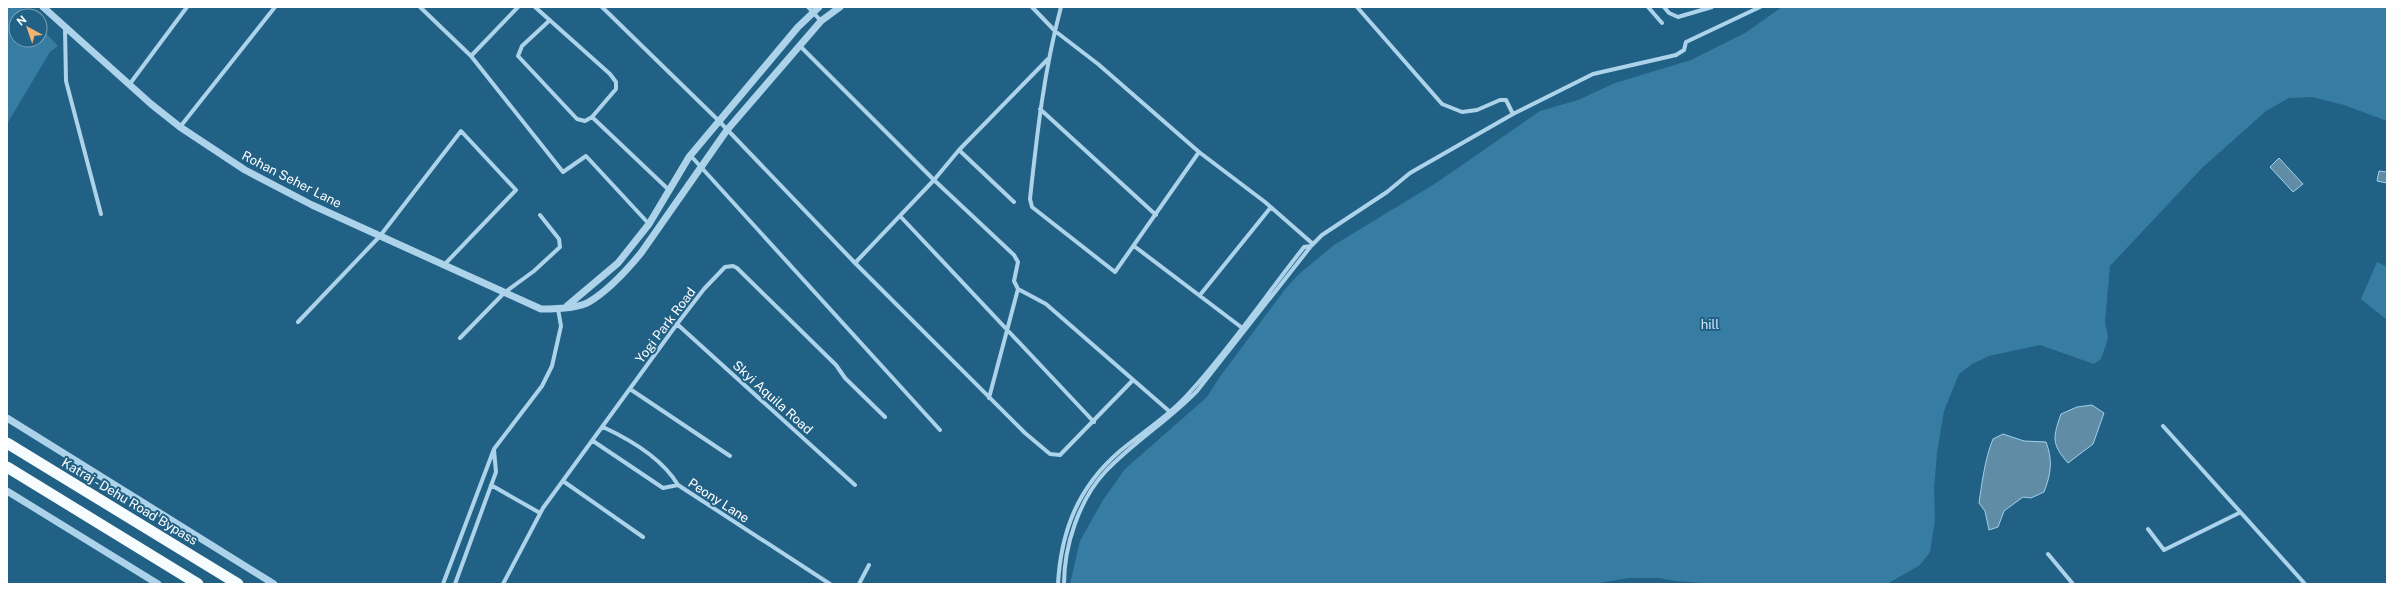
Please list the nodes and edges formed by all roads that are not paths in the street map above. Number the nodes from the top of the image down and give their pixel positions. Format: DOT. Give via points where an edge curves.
graph roads {
  1 [pos="42,7"];
  2 [pos="187,7"];
  3 [pos="275,7"];
  4 [pos="420,7"];
  5 [pos="535,7"];
  6 [pos="602,7"];
  7 [pos="1032,7"];
  8 [pos="1061,7"];
  9 [pos="1357,7"];
  10 [pos="1648,7"];
  11 [pos="1664,7"];
  12 [pos="1712,7"];
  13 [pos="1760,7"];
  14 [pos="515,8"];
  15 [pos="813,8"];
  16 [pos="836,8"];
  17 [pos="550,20"];
  18 [pos="821,21"];
  19 [pos="1662,23"];
  20 [pos="65,28"];
  21 [pos="1055,31"];
  22 [pos="799,45"];
  23 [pos="471,56"];
  24 [pos="1049,59"];
  25 [pos="129,85"];
  26 [pos="1040,109"];
  27 [pos="1513,114"];
  28 [pos="592,116"];
  29 [pos="718,120"];
  30 [pos="180,127"];
  31 [pos="727,130"];
  32 [pos="959,150"];
  33 [pos="1199,152"];
  34 [pos="690,155"];
  35 [pos="701,167"];
  36 [pos="934,180"];
  37 [pos="669,190"];
  38 [pos="1014,202"];
  39 [pos="1271,207"];
  40 [pos="101,214"];
  41 [pos="540,215"];
  42 [pos="1156,215"];
  43 [pos="900,216"];
  44 [pos="649,224"];
  45 [pos="380,236"];
  46 [pos="1312,245"];
  47 [pos="1134,246"];
  48 [pos="855,264"];
  49 [pos="443,266"];
  50 [pos="1018,289"];
  51 [pos="504,293"];
  52 [pos="1200,295"];
  53 [pos="561,308"];
  54 [pos="298,322"];
  55 [pos="677,324"];
  56 [pos="1241,327"];
  57 [pos="1007,332"];
  58 [pos="460,338"];
  59 [pos="1134,380"];
  60 [pos="630,389"];
  61 [pos="989,398"];
  62 [pos="1169,411"];
  63 [pos="886,417"];
  64 [pos="7,418"];
  65 [pos="1094,422"];
  66 [pos="2163,426"];
  67 [pos="603,427"];
  68 [pos="940,430"];
  69 [pos="593,441"];
  70 [pos="7,443"];
  71 [pos="494,449"];
  72 [pos="730,456"];
  73 [pos="7,467"];
  74 [pos="563,481"];
  75 [pos="491,485"];
  76 [pos="855,485"];
  77 [pos="678,486"];
  78 [pos="7,491"];
  79 [pos="2239,512"];
  80 [pos="540,513"];
  81 [pos="2148,530"];
  82 [pos="643,537"];
  83 [pos="2048,554"];
  84 [pos="869,565"];
  85 [pos="158,584"];
  86 [pos="198,584"];
  87 [pos="238,584"];
  88 [pos="274,584"];
  89 [pos="442,584"];
  90 [pos="455,584"];
  91 [pos="504,584"];
  92 [pos="830,584"];
  93 [pos="860,584"];
  94 [pos="1058,584"];
  95 [pos="1064,584"];
  96 [pos="2073,584"];
  97 [pos="2305,584"];
  1 -- 20 [label="street, Rohan Seher Lane"];
  2 -- 25 [label="street"];
  3 -- 30 [label="street"];
  4 -- 23 [label="street"];
  5 -- 17 [label="street"];
  6 -- 29 [label="street"];
  7 -- 21 [label="street"];
  8 -- 21 [label="street"];
  9 -- 27 [label="street" via="1442,104 1462,112 1477,110 1506,100"];
  10 -- 19 [label="street"];
  11 -- 12 [label="street" via="1678,17"];
  13 -- 27 [label="street" via="1686,42 1684,50 1676,55 1593,74"];
  14 -- 23 [label="street"];
  15 -- 18 [label="street"];
  15 -- 29 [label="street"];
  16 -- 18 [label="street, Rohan Seher Lane"];
  17 -- 28 [label="street" via="616,82 616,89"];
  17 -- 28 [label="street" via="522,46 518,56 577,119 585,121"];
  18 -- 22 [label="street, Rohan Seher Lane"];
  20 -- 25 [label="street, Rohan Seher Lane"];
  20 -- 40 [label="street" via="66,81"];
  21 -- 24 [label="street"];
  21 -- 33 [label="street" via="1098,64"];
  22 -- 31 [label="street, Rohan Seher Lane"];
  22 -- 36 [label="street"];
  23 -- 44 [label="street" via="563,172 586,156"];
  24 -- 26 [label="street"];
  24 -- 32 [label="street"];
  25 -- 30 [label="street, Rohan Seher Lane"];
  26 -- 42 [label="street"];
  26 -- 47 [label="street" via="1030,199 1032,207 1115,272"];
  27 -- 46 [label="street" via="1410,173"];
  28 -- 37 [label="street"];
  29 -- 31 [label="street"];
  29 -- 34 [label="street"];
  30 -- 45 [label="street, Rohan Seher Lane" via="246,170"];
  31 -- 35 [label="street, Rohan Seher Lane"];
  31 -- 48 [label="street"];
  32 -- 36 [label="street"];
  32 -- 38 [label="street"];
  33 -- 39 [label="street"];
  33 -- 42 [label="street"];
  34 -- 35 [label="street"];
  34 -- 37 [label="street"];
  35 -- 53 [label="street, Rohan Seher Lane" via="626,271 588,302"];
  35 -- 68 [label="street"];
  36 -- 43 [label="street"];
  36 -- 50 [label="street" via="1014,255 1018,262 1014,281"];
  37 -- 44 [label="street"];
  39 -- 46 [label="street"];
  39 -- 52 [label="street"];
  41 -- 51 [label="street" via="559,239 560,247 534,271"];
  42 -- 47 [label="street"];
  43 -- 48 [label="street"];
  43 -- 57 [label="street"];
  44 -- 53 [label="street" via="618,263"];
  45 -- 49 [label="street, Rohan Seher Lane"];
  45 -- 49 [label="street" via="461,131 516,190"];
  45 -- 54 [label="street"];
  46 -- 56 [label="street" via="1304,247"];
  46 -- 95 [label="street" via="1197,391 1178,411 1104,473 1080,512 1066,553"];
  47 -- 52 [label="street"];
  48 -- 61 [label="street"];
  49 -- 51 [label="street, Rohan Seher Lane"];
  50 -- 57 [label="street"];
  50 -- 59 [label="street" via="1046,304"];
  51 -- 53 [label="street, Rohan Seher Lane" via="540,309"];
  51 -- 58 [label="street"];
  52 -- 56 [label="street"];
  53 -- 71 [label="street" via="561,326 552,366 542,386"];
  55 -- 60 [label="street, Yogi Park Road"];
  55 -- 63 [label="street, Yogi Park Road" via="725,267 733,266"];
  55 -- 76 [label="street, Skyi Aquila Road"];
  56 -- 62 [label="street" via="1190,393"];
  57 -- 61 [label="street"];
  57 -- 65 [label="street"];
  59 -- 62 [label="street"];
  59 -- 65 [label="street"];
  60 -- 67 [label="street, Yogi Park Road"];
  60 -- 72 [label="street"];
  61 -- 65 [label="street" via="1050,454 1060,455"];
  62 -- 94 [label="street" via="1112,458 1084,494 1067,527 1060,552"];
  64 -- 88 [label="street"];
  66 -- 79 [label="street"];
  67 -- 69 [label="street, Yogi Park Road"];
  67 -- 77 [label="street, Peony Lane" via="647,452 670,472"];
  69 -- 74 [label="street, Yogi Park Road"];
  69 -- 77 [label="street" via="663,488"];
  70 -- 87 [label="highway, Katraj - Dehu Road Bypass"];
  71 -- 75 [label="street" via="496,472"];
  71 -- 89 [label="street"];
  73 -- 86 [label="highway"];
  74 -- 80 [label="street, Yogi Park Road"];
  74 -- 82 [label="street"];
  75 -- 80 [label="street"];
  75 -- 90 [label="street"];
  77 -- 92 [label="street, Peony Lane"];
  78 -- 85 [label="street"];
  79 -- 81 [label="street" via="2164,550"];
  79 -- 97 [label="street"];
  80 -- 91 [label="street, Yogi Park Road"];
  83 -- 96 [label="street"];
  84 -- 93 [label="street"];
}
